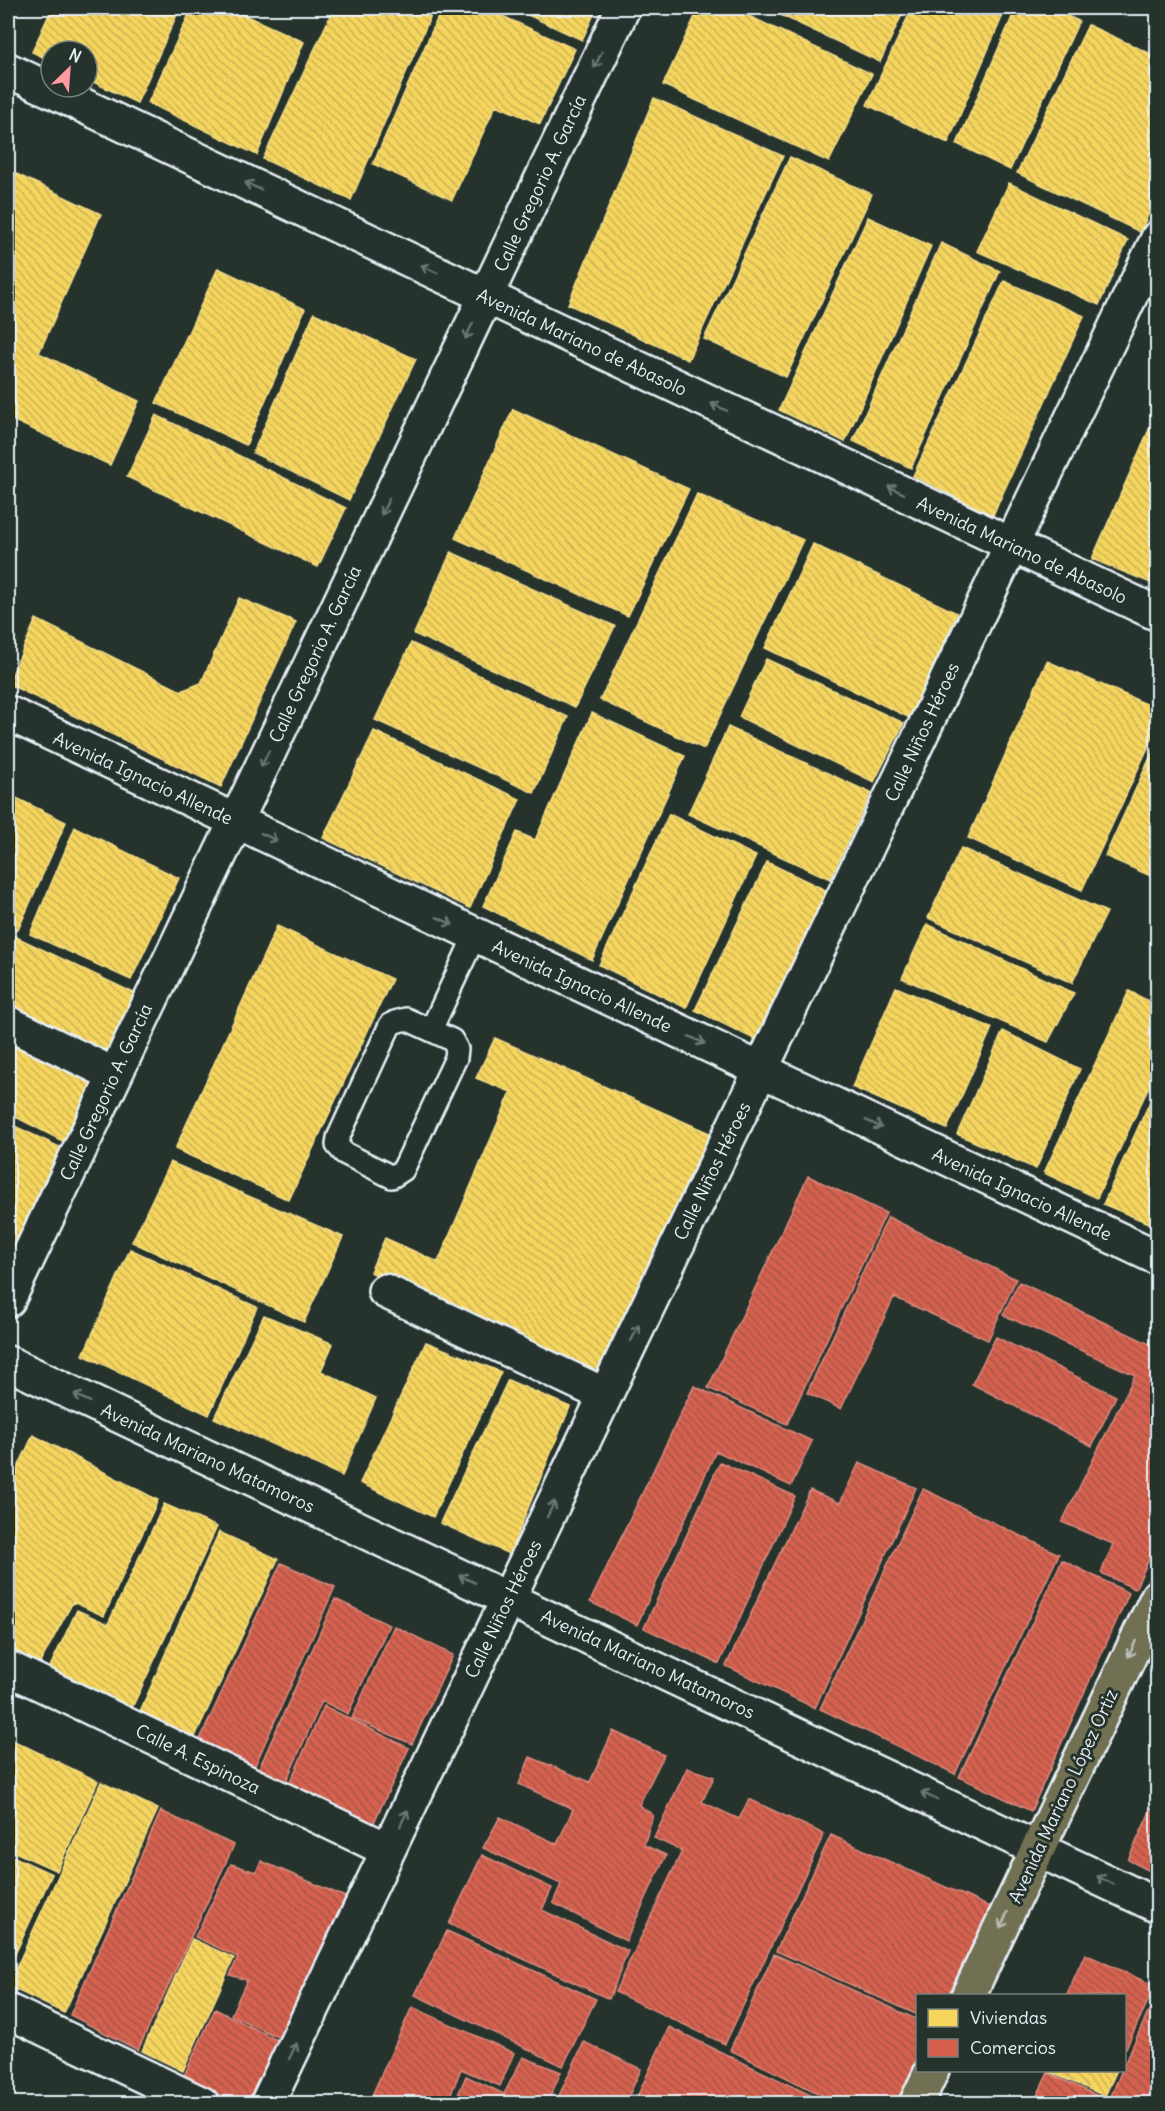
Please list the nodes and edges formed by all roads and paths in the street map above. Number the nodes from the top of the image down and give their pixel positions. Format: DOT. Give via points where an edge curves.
graph roads {
  1 [pos="623,8"];
  2 [pos="8,70"];
  3 [pos="1158,238"];
  4 [pos="486,296"];
  5 [pos="1011,544"];
  6 [pos="1158,614"];
  7 [pos="8,713"];
  8 [pos="236,821"];
  9 [pos="475,935"];
  10 [pos="8,1023"];
  11 [pos="431,1030"];
  12 [pos="760,1070"];
  13 [pos="115,1075"];
  14 [pos="1158,1258"];
  15 [pos="385,1291"];
  16 [pos="8,1300"];
  17 [pos="8,1363"];
  18 [pos="605,1395"];
  19 [pos="1158,1596"];
  20 [pos="508,1599"];
  21 [pos="8,1668"];
  22 [pos="1038,1848"];
  23 [pos="388,1850"];
  24 [pos="1158,1906"];
  25 [pos="968,1994"];
  26 [pos="8,2011"];
  27 [pos="931,2072"];
  28 [pos="202,2103"];
  29 [pos="267,2103"];
  30 [pos="916,2103"];
  1 -- 4 [label="street, Calle Gregorio A. García, one-way"];
  4 -- 2 [label="street, Avenida Mariano de Abasolo, one-way"];
  3 -- 5 [label="street, Calle Niños Héroes"];
  5 -- 4 [label="street, Avenida Mariano de Abasolo, one-way"];
  4 -- 8 [label="street, Calle Gregorio A. García, one-way"];
  5 -- 6 [label="street, Avenida Mariano de Abasolo"];
  5 -- 12 [label="street, Calle Niños Héroes"];
  7 -- 8 [label="street, Avenida Ignacio Allende"];
  8 -- 9 [label="street, Avenida Ignacio Allende, one-way"];
  8 -- 13 [label="street, Calle Gregorio A. García"];
  9 -- 11 [label="lane"];
  9 -- 12 [label="street, Avenida Ignacio Allende, one-way"];
  10 -- 13 [label="street"];
  11 -- 11 [label="lane" via="452,1040 456,1058 404,1170 392,1177 344,1153 337,1145 338,1138 390,1025 406,1019"];
  12 -- 14 [label="street, Avenida Ignacio Allende, one-way"];
  18 -- 12 [label="street, Calle Niños Héroes, one-way"];
  13 -- 16 [label="street, Calle Gregorio A. García"];
  15 -- 18 [label="street"];
  20 -- 17 [label="street, Avenida Mariano Matamoros, one-way"];
  20 -- 18 [label="street, Calle Niños Héroes, one-way"];
  19 -- 22 [label="main road, Avenida Mariano López Ortiz, one-way"];
  22 -- 20 [label="street, Avenida Mariano Matamoros, one-way"];
  23 -- 20 [label="street, Calle Niños Héroes, one-way"];
  21 -- 23 [label="street, Calle A. Espinoza"];
  24 -- 22 [label="street, Avenida Mariano Matamoros, one-way"];
  22 -- 25 [label="main road, Avenida Mariano López Ortiz, one-way"];
  29 -- 23 [label="street, Calle Niños Héroes, one-way"];
  26 -- 28 [label="street"];
  27 -- 30 [label="main road"];
}
